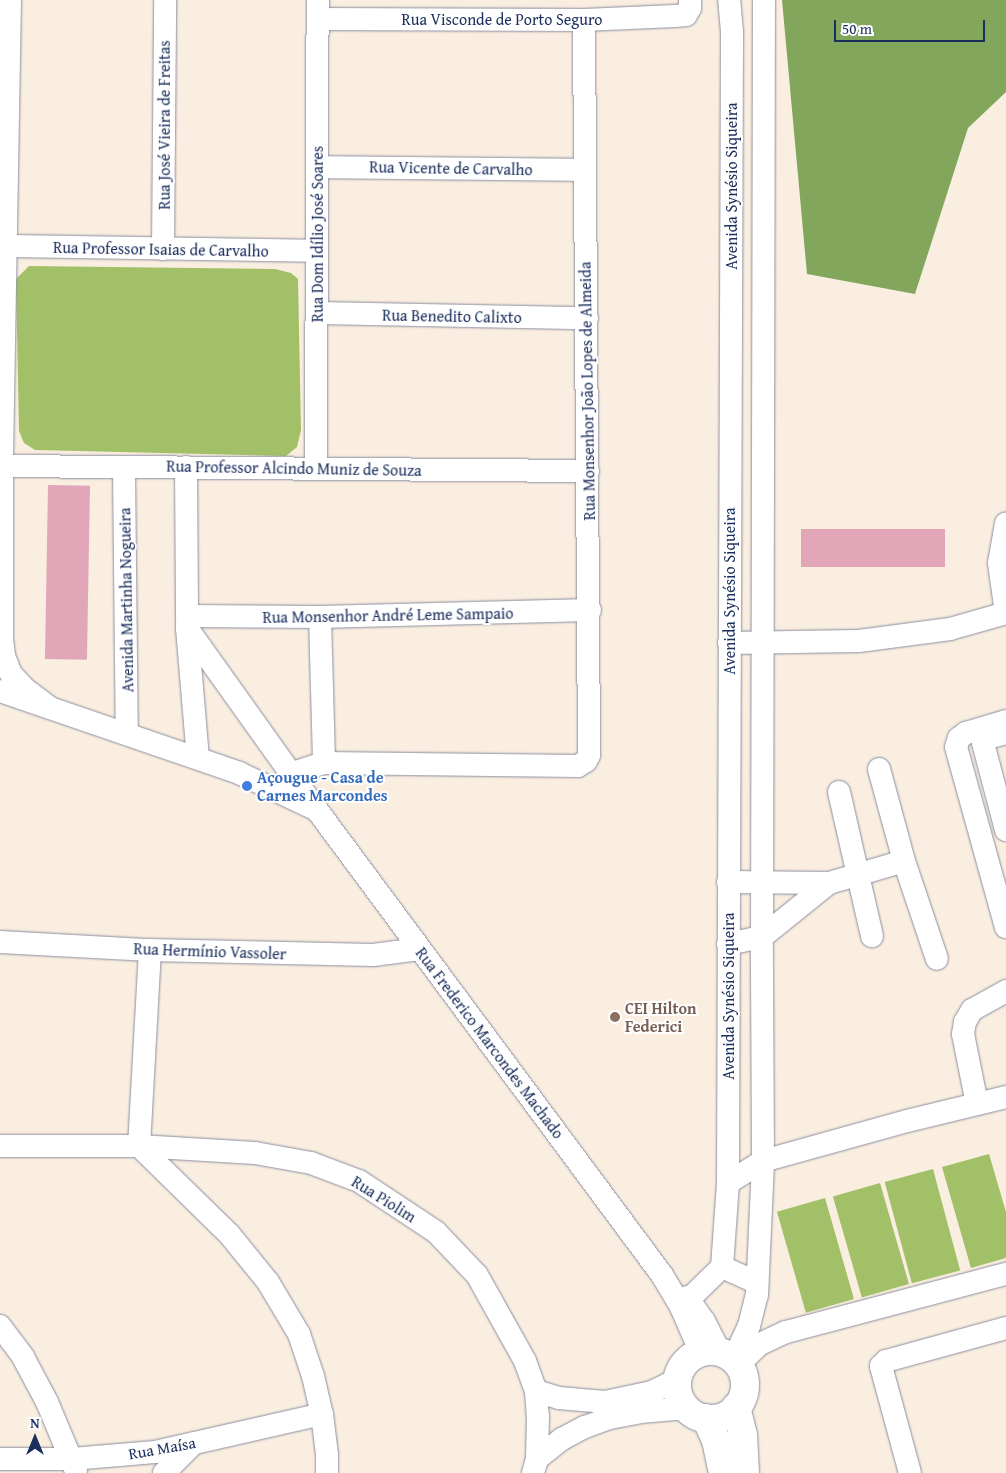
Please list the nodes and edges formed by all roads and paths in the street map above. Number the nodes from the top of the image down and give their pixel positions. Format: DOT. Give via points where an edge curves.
graph roads {
  1 [pos="10,0"];
  2 [pos="165,0"];
  3 [pos="729,0"];
  4 [pos="764,0"];
  5 [pos="688,7"];
  6 [pos="318,9"];
  7 [pos="584,20"];
  8 [pos="317,167"];
  9 [pos="585,170"];
  10 [pos="4,173"];
  11 [pos="6,246"];
  12 [pos="163,249"];
  13 [pos="317,252"];
  14 [pos="317,313"];
  15 [pos="2,318"];
  16 [pos="587,318"];
  17 [pos="1,466"];
  18 [pos="124,467"];
  19 [pos="186,467"];
  20 [pos="316,469"];
  21 [pos="588,471"];
  22 [pos="1006,524"];
  23 [pos="590,610"];
  24 [pos="1006,613"];
  25 [pos="1,617"];
  26 [pos="320,617"];
  27 [pos="187,622"];
  28 [pos="729,643"];
  29 [pos="764,643"];
  30 [pos="0,691"];
  31 [pos="50,708"];
  32 [pos="1006,721"];
  33 [pos="1006,733"];
  34 [pos="127,734"];
  35 [pos="198,758"];
  36 [pos="324,763"];
  37 [pos="879,769"];
  38 [pos="293,774"];
  39 [pos="840,792"];
  40 [pos="318,810"];
  41 [pos="1006,830"];
  42 [pos="904,861"];
  43 [pos="859,874"];
  44 [pos="763,881"];
  45 [pos="728,882"];
  46 [pos="828,883"];
  47 [pos="1002,895"];
  48 [pos="1006,927"];
  49 [pos="762,936"];
  50 [pos="872,936"];
  51 [pos="0,942"];
  52 [pos="728,944"];
  53 [pos="420,949"];
  54 [pos="150,950"];
  55 [pos="937,959"];
  56 [pos="1006,991"];
  57 [pos="1006,1097"];
  58 [pos="977,1104"];
  59 [pos="0,1146"];
  60 [pos="139,1146"];
  61 [pos="763,1161"];
  62 [pos="728,1183"];
  63 [pos="722,1267"];
  64 [pos="1006,1274"];
  65 [pos="758,1283"];
  66 [pos="686,1303"];
  67 [pos="0,1326"];
  68 [pos="1006,1328"];
  69 [pos="723,1357"];
  70 [pos="677,1380"];
  71 [pos="536,1391"];
  72 [pos="736,1407"];
  73 [pos="696,1413"];
  74 [pos="322,1414"];
  75 [pos="194,1443"];
  76 [pos="0,1459"];
  77 [pos="74,1466"];
  78 [pos="535,1466"];
  79 [pos="164,1473"];
  80 [pos="327,1473"];
  81 [pos="724,1473"];
  82 [pos="745,1473"];
  83 [pos="910,1473"];
  1 -- 10 [label="street"];
  2 -- 12 [label="street, Rua José Vieira de Freitas"];
  3 -- 28 [label="street, Avenida Synésio Siqueira" via="732,51"];
  4 -- 29 [label="street, Avenida Synésio Siqueira"];
  5 -- 7 [label="street, Rua Visconde de Porto Seguro"];
  6 -- 7 [label="street, Rua Visconde de Porto Seguro"];
  6 -- 8 [label="street, Rua Dom Idílio José Soares"];
  7 -- 9 [label="street, Rua Monsenhor João Lopes de Almeida"];
  8 -- 9 [label="street, Rua Vicente de Carvalho"];
  8 -- 13 [label="street, Rua Dom Idílio José Soares"];
  9 -- 16 [label="street, Rua Monsenhor João Lopes de Almeida"];
  10 -- 11 [label="street"];
  11 -- 12 [label="street, Rua Professor Isaias de Carvalho"];
  11 -- 15 [label="street"];
  12 -- 13 [label="street, Rua Professor Isaias de Carvalho"];
  13 -- 14 [label="street, Rua Dom Idílio José Soares"];
  14 -- 16 [label="street, Rua Benedito Calixto"];
  14 -- 20 [label="street, Rua Dom Idílio José Soares"];
  15 -- 17 [label="street"];
  16 -- 21 [label="street, Rua Monsenhor João Lopes de Almeida"];
  17 -- 18 [label="street, Rua Professor Alcindo Muniz de Souza"];
  17 -- 25 [label="street"];
  18 -- 19 [label="street, Rua Professor Alcindo Muniz de Souza"];
  18 -- 34 [label="street, Avenida Martinha Nogueira"];
  19 -- 20 [label="street, Rua Professor Alcindo Muniz de Souza"];
  19 -- 27 [label="street"];
  20 -- 21 [label="street, Rua Professor Alcindo Muniz de Souza"];
  21 -- 23 [label="street, Rua Monsenhor João Lopes de Almeida"];
  22 -- 24 [label="street" via="999,563"];
  23 -- 26 [label="street, Rua Monsenhor André Leme Sampaio"];
  23 -- 36 [label="street, Rua Monsenhor João Lopes de Almeida" via="589,755 578,766"];
  24 -- 29 [label="street" via="950,629 868,640"];
  25 -- 31 [label="street" via="4,656 11,674 24,689"];
  26 -- 27 [label="street, Rua Monsenhor André Leme Sampaio"];
  26 -- 36 [label="street"];
  27 -- 35 [label="street"];
  27 -- 38 [label="street, Rua Frederico Marcondes Machado"];
  28 -- 29 [label="street"];
  28 -- 45 [label="street, Avenida Synésio Siqueira"];
  29 -- 44 [label="street, Avenida Synésio Siqueira"];
  30 -- 31 [label="street, Rua Frederico Marcondes Machado"];
  31 -- 34 [label="street, Rua Frederico Marcondes Machado"];
  32 -- 47 [label="street" via="966,733 959,738 956,747"];
  33 -- 41 [label="street" via="987,738 983,750"];
  34 -- 35 [label="street, Rua Frederico Marcondes Machado"];
  35 -- 40 [label="street, Rua Frederico Marcondes Machado" via="239,773"];
  36 -- 38 [label="street"];
  37 -- 42 [label="street"];
  38 -- 40 [label="street, Rua Frederico Marcondes Machado"];
  39 -- 43 [label="street"];
  40 -- 53 [label="street, Rua Frederico Marcondes Machado"];
  42 -- 43 [label="street"];
  42 -- 55 [label="street"];
  43 -- 46 [label="street"];
  43 -- 50 [label="street"];
  44 -- 45 [label="street"];
  44 -- 46 [label="street"];
  44 -- 49 [label="street, Avenida Synésio Siqueira"];
  45 -- 52 [label="street, Avenida Synésio Siqueira"];
  46 -- 49 [label="street"];
  47 -- 48 [label="street"];
  49 -- 52 [label="street"];
  49 -- 61 [label="street, Avenida Synésio Siqueira"];
  51 -- 54 [label="street, Rua Hermínio Vassoler"];
  52 -- 62 [label="street, Avenida Synésio Siqueira"];
  53 -- 54 [label="street, Rua Hermínio Vassoler" via="373,955"];
  53 -- 66 [label="street, Rua Frederico Marcondes Machado"];
  54 -- 60 [label="street"];
  56 -- 58 [label="street" via="972,1010 965,1022 962,1034"];
  57 -- 58 [label="street"];
  58 -- 61 [label="street"];
  59 -- 60 [label="street, Rua Piolim"];
  60 -- 71 [label="street, Rua Piolim" via="256,1153 311,1163 359,1181 436,1232 477,1274 525,1361"];
  60 -- 74 [label="street" via="229,1234 268,1282 299,1334"];
  61 -- 62 [label="street"];
  61 -- 65 [label="street, Avenida Synésio Siqueira"];
  62 -- 63 [label="street, Avenida Synésio Siqueira"];
  63 -- 65 [label="street"];
  63 -- 66 [label="street"];
  64 -- 69 [label="street" via="786,1332"];
  65 -- 69 [label="street, Avenida Synésio Siqueira" via="749,1326"];
  66 -- 69 [label="street, Rua Frederico Marcondes Machado"];
  67 -- 77 [label="street" via="23,1357 47,1402"];
  68 -- 83 [label="street" via="886,1361 881,1366"];
  69 -- 70 [label="street" via="685,1363"];
  69 -- 72 [label="street" via="742,1373 744,1391"];
  70 -- 71 [label="street" via="652,1392 605,1402 583,1402"];
  70 -- 73 [label="street" via="677,1391"];
  71 -- 78 [label="street, Rua Piolim"];
  72 -- 73 [label="street" via="717,1418"];
  72 -- 82 [label="street" via="744,1435"];
  73 -- 78 [label="street" via="640,1412 610,1418 562,1439"];
  73 -- 81 [label="street" via="716,1440"];
  74 -- 75 [label="street, Rua Maísa"];
  74 -- 80 [label="street"];
  75 -- 77 [label="street, Rua Maísa"];
  75 -- 79 [label="street"];
  76 -- 77 [label="street, Rua Maísa"];
}
